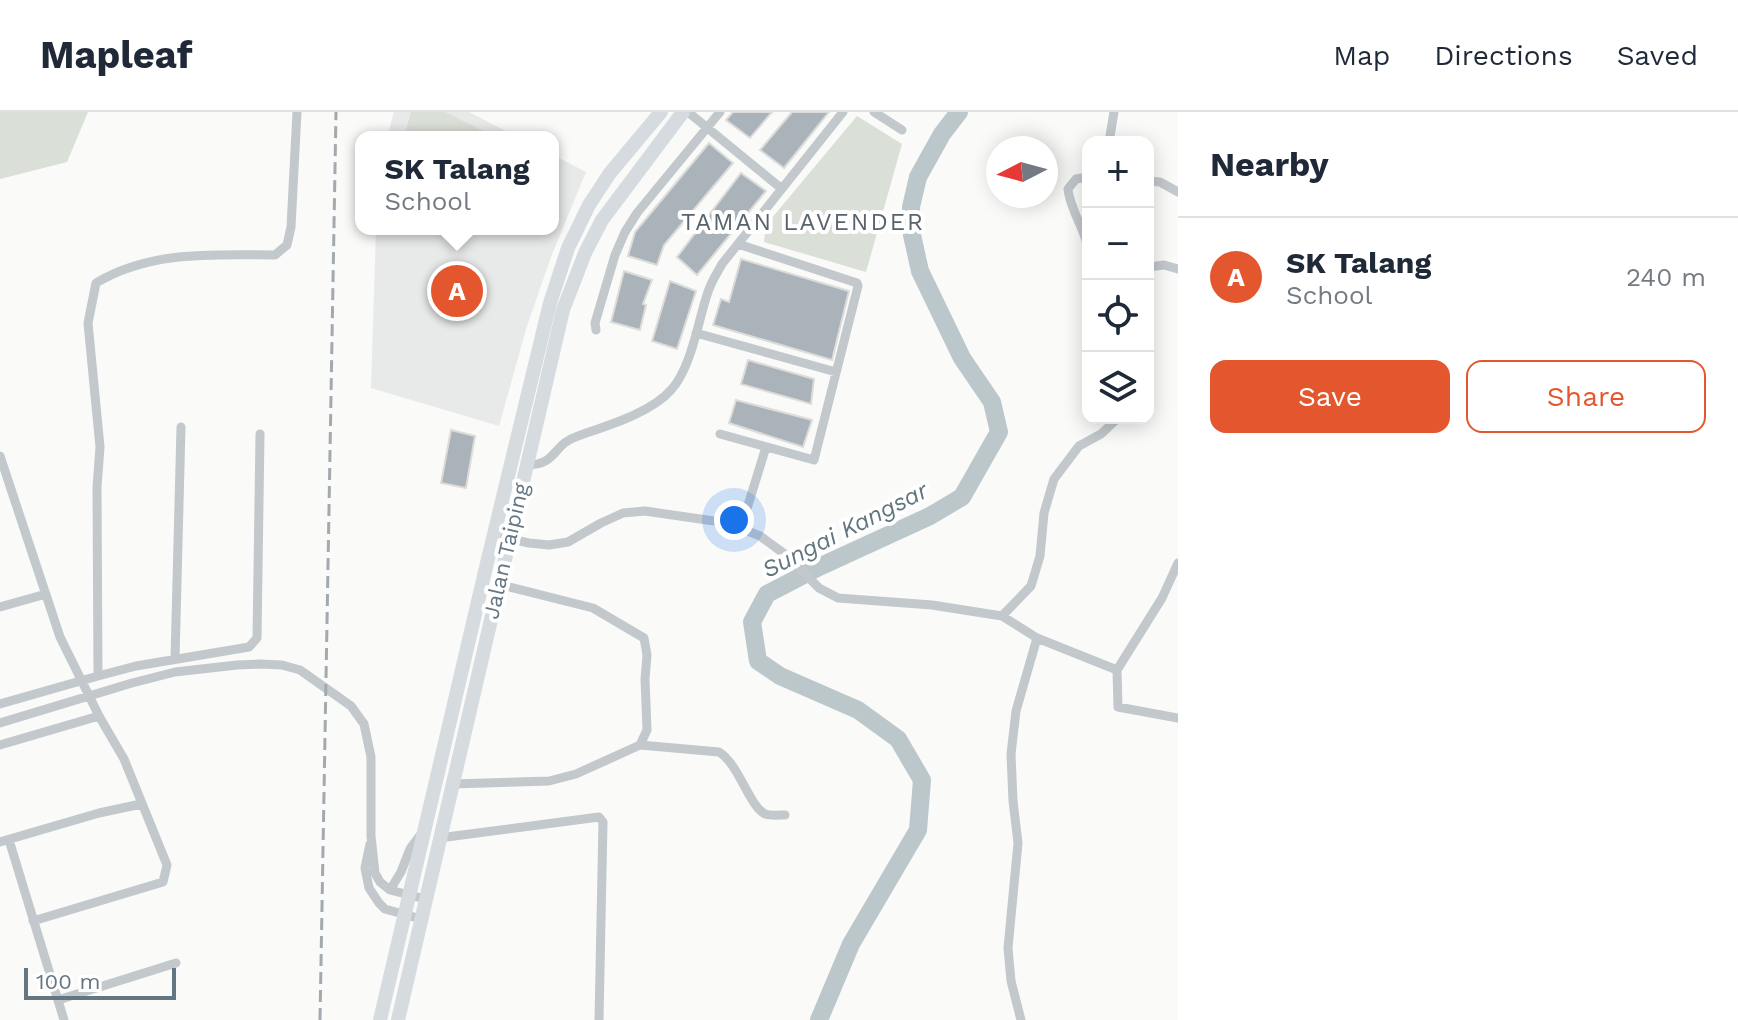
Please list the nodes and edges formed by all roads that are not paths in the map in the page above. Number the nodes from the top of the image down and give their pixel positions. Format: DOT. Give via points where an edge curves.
graph roads {
  1 [pos="297,112"];
  2 [pos="661,112"];
  3 [pos="686,112"];
  4 [pos="720,112"];
  5 [pos="843,112"];
  6 [pos="874,112"];
  7 [pos="1114,112"];
  8 [pos="708,127"];
  9 [pos="902,130"];
  10 [pos="1110,136"];
  11 [pos="1082,178"];
  12 [pos="1154,182"];
  13 [pos="782,189"];
  14 [pos="1178,192"];
  15 [pos="1082,226"];
  16 [pos="738,244"];
  17 [pos="1154,266"];
  18 [pos="1178,269"];
  19 [pos="596,330"];
  20 [pos="696,333"];
  21 [pos="836,372"];
  22 [pos="1112,424"];
  23 [pos="181,427"];
  24 [pos="260,434"];
  25 [pos="720,434"];
  26 [pos="766,447"];
  27 [pos="0,456"];
  28 [pos="527,465"];
  29 [pos="741,528"];
  30 [pos="493,535"];
  31 [pos="509,539"];
  32 [pos="1178,563"];
  33 [pos="498,584"];
  34 [pos="46,594"];
  35 [pos="0,607"];
  36 [pos="1002,616"];
  37 [pos="1037,638"];
  38 [pos="175,659"];
  39 [pos="1117,670"];
  40 [pos="98,676"];
  41 [pos="81,680"];
  42 [pos="90,697"];
  43 [pos="0,704"];
  44 [pos="99,716"];
  45 [pos="1178,718"];
  46 [pos="0,723"];
  47 [pos="0,745"];
  48 [pos="640,745"];
  49 [pos="452,784"];
  50 [pos="141,804"];
  51 [pos="785,815"];
  52 [pos="425,830"];
  53 [pos="371,836"];
  54 [pos="439,838"];
  55 [pos="5,841"];
  56 [pos="390,890"];
  57 [pos="410,895"];
  58 [pos="425,899"];
  59 [pos="405,915"];
  60 [pos="421,919"];
  61 [pos="33,921"];
  62 [pos="176,963"];
  63 [pos="58,1000"];
  64 [pos="64,1020"];
  65 [pos="380,1020"];
  66 [pos="398,1020"];
  67 [pos="599,1020"];
  68 [pos="1021,1020"];
  1 -- 40 [label="street" via="287,245 275,255 176,256 135,264 96,283 88,323 100,447"];
  2 -- 30 [label="highway, Jalan Taiping" via="610,173 568,248"];
  3 -- 8 [label="street"];
  3 -- 28 [label="highway, Jalan Taiping" via="602,220 585,253 563,310"];
  4 -- 8 [label="street"];
  5 -- 13 [label="street"];
  6 -- 9 [label="street"];
  7 -- 10 [label="street"];
  8 -- 13 [label="street"];
  8 -- 19 [label="street" via="625,232"];
  11 -- 15 [label="street" via="1068,189"];
  12 -- 14 [label="street"];
  13 -- 16 [label="street"];
  16 -- 20 [label="street" via="709,288"];
  16 -- 21 [label="street" via="857,283"];
  17 -- 18 [label="street"];
  20 -- 21 [label="street"];
  20 -- 28 [label="street" via="672,389 656,402 576,436 542,465"];
  21 -- 26 [label="street" via="814,460"];
  22 -- 36 [label="street" via="1079,446 1054,479 1031,586"];
  23 -- 38 [label="street"];
  24 -- 38 [label="street" via="257,638 249,647"];
  25 -- 26 [label="street"];
  26 -- 29 [label="street"];
  27 -- 34 [label="street"];
  28 -- 31 [label="highway, Jalan Taiping"];
  29 -- 31 [label="street" via="645,511 623,513 568,542"];
  29 -- 36 [label="street" via="760,536 838,598"];
  30 -- 31 [label="street"];
  30 -- 52 [label="highway, Jalan Taiping"];
  31 -- 33 [label="highway, Jalan Taiping"];
  32 -- 39 [label="street"];
  33 -- 48 [label="street" via="593,608 644,638 647,730"];
  33 -- 49 [label="highway, Jalan Taiping"];
  34 -- 35 [label="street"];
  34 -- 41 [label="street"];
  36 -- 37 [label="street"];
  37 -- 39 [label="street"];
  37 -- 68 [label="street" via="1016,711 1011,754 1018,843 1008,948"];
  38 -- 40 [label="street"];
  39 -- 45 [label="street" via="1118,707"];
  40 -- 41 [label="street"];
  41 -- 42 [label="street"];
  41 -- 43 [label="street"];
  42 -- 44 [label="street"];
  42 -- 46 [label="street"];
  42 -- 53 [label="street" via="175,672 260,664 300,670 351,706 364,724"];
  44 -- 47 [label="street"];
  44 -- 50 [label="street" via="124,759"];
  48 -- 49 [label="street" via="588,770 549,781"];
  48 -- 51 [label="street" via="719,752 761,811"];
  49 -- 54 [label="highway, Jalan Taiping"];
  50 -- 55 [label="street"];
  50 -- 61 [label="street" via="167,865 163,882"];
  52 -- 56 [label="street"];
  52 -- 57 [label="highway, Jalan Taiping"];
  53 -- 56 [label="street" via="375,873"];
  53 -- 59 [label="street" via="365,868 369,888 385,909"];
  54 -- 58 [label="highway, Jalan Taiping"];
  54 -- 67 [label="street" via="599,817"];
  55 -- 61 [label="street"];
  56 -- 57 [label="street"];
  57 -- 58 [label="street"];
  57 -- 59 [label="highway, Jalan Taiping"];
  58 -- 60 [label="highway, Jalan Taiping"];
  59 -- 60 [label="street"];
  59 -- 65 [label="highway, Jalan Taiping"];
  60 -- 66 [label="highway, Jalan Taiping"];
  61 -- 63 [label="street"];
  62 -- 63 [label="street"];
  63 -- 64 [label="street"];
}
